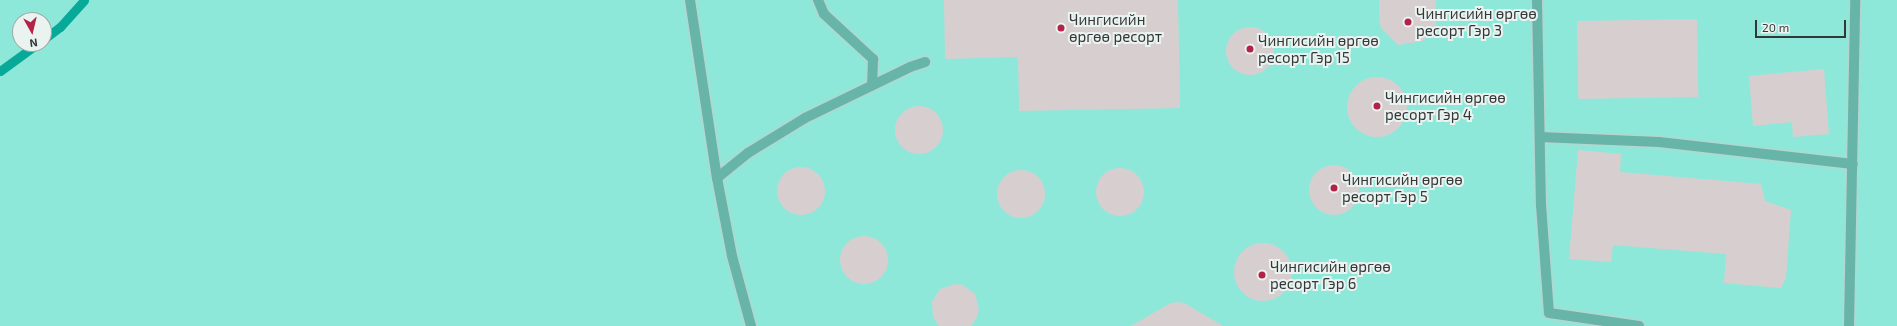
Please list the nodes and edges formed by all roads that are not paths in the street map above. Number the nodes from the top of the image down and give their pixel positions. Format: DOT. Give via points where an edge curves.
graph roads {
  1 [pos="690,0"];
  2 [pos="818,0"];
  3 [pos="1537,0"];
  4 [pos="1855,0"];
  5 [pos="924,62"];
  6 [pos="872,85"];
  7 [pos="1540,137"];
  8 [pos="1853,164"];
  9 [pos="717,178"];
  10 [pos="751,326"];
  11 [pos="1639,326"];
  12 [pos="1849,326"];
  1 -- 9 [label="street"];
  2 -- 6 [label="street" via="824,14 873,58"];
  3 -- 7 [label="street"];
  4 -- 8 [label="street"];
  5 -- 6 [label="street"];
  6 -- 9 [label="street" via="774,135"];
  7 -- 8 [label="street" via="1659,142"];
  7 -- 11 [label="street" via="1541,205 1549,313"];
  8 -- 12 [label="street"];
  9 -- 10 [label="street" via="732,256"];
}
